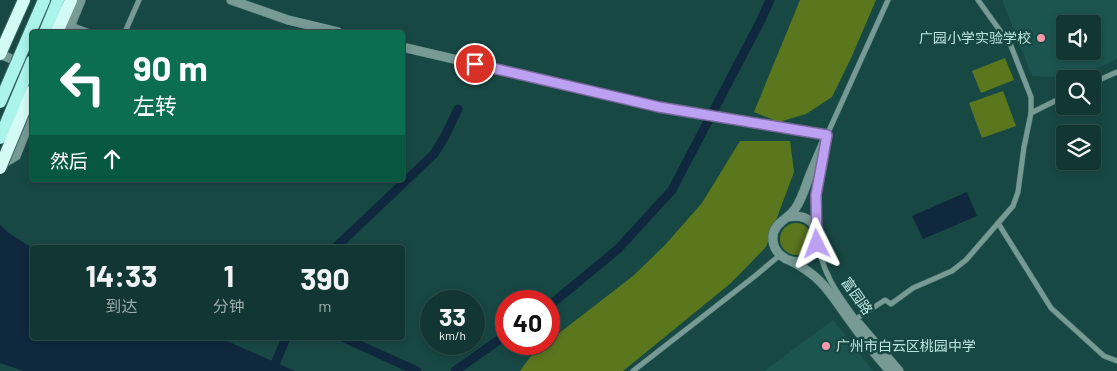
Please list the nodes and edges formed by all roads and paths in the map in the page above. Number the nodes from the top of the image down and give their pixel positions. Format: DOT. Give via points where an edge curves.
graph roads {
  1 [pos="18,0"];
  2 [pos="24,0"];
  3 [pos="44,0"];
  4 [pos="58,0"];
  5 [pos="71,0"];
  6 [pos="81,0"];
  7 [pos="139,0"];
  8 [pos="231,0"];
  9 [pos="888,0"];
  10 [pos="978,0"];
  11 [pos="69,29"];
  12 [pos="31,30"];
  13 [pos="45,30"];
  14 [pos="58,30"];
  15 [pos="126,30"];
  16 [pos="330,30"];
  17 [pos="30,32"];
  18 [pos="0,40"];
  19 [pos="405,48"];
  20 [pos="0,54"];
  21 [pos="30,66"];
  22 [pos="30,67"];
  23 [pos="1117,72"];
  24 [pos="1101,79"];
  25 [pos="30,96"];
  26 [pos="30,99"];
  27 [pos="0,100"];
  28 [pos="1056,100"];
  29 [pos="1031,113"];
  30 [pos="30,121"];
  31 [pos="827,135"];
  32 [pos="0,138"];
  33 [pos="0,161"];
  34 [pos="0,168"];
  35 [pos="788,217"];
  36 [pos="998,222"];
  37 [pos="818,235"];
  38 [pos="780,255"];
  39 [pos="789,260"];
  40 [pos="856,319"];
  41 [pos="1117,361"];
  42 [pos="633,371"];
  43 [pos="890,371"];
  44 [pos="899,371"];
  1 -- 18 [label="street"];
  2 -- 20 [label="highway"];
  3 -- 12 [label="main road, bridge"];
  4 -- 13 [label="main road"];
  5 -- 14 [label="highway"];
  6 -- 11 [label="street"];
  7 -- 15 [label="street"];
  8 -- 16 [label="street" via="288,20"];
  9 -- 31 [label="street"];
  10 -- 29 [label="street" via="1011,46 1030,97"];
  17 -- 27 [label="main road, bridge"];
  19 -- 31 [label="street" via="649,105"];
  20 -- 22 [label="street"];
  21 -- 32 [label="main road, bridge"];
  23 -- 24 [label="street"];
  25 -- 34 [label="highway, bridge"];
  26 -- 27 [label="street"];
  28 -- 29 [label="street"];
  29 -- 36 [label="street" via="1018,192 1013,206"];
  30 -- 33 [label="street" via="16,156 6,162"];
  31 -- 35 [label="street" via="799,202"];
  31 -- 37 [label="street, 富园路" via="816,195"];
  35 -- 37 [label="street" via="808,220"];
  35 -- 38 [label="street" via="778,224 773,234 774,247"];
  36 -- 40 [label="street" via="966,260 952,271 913,288 891,304 885,300"];
  36 -- 41 [label="street" via="1051,308 1104,356"];
  37 -- 39 [label="street" via="810,256"];
  37 -- 40 [label="street, 富园路" via="827,276"];
  38 -- 39 [label="street"];
  38 -- 42 [label="street"];
  39 -- 43 [label="street, 富园路" via="825,285"];
  40 -- 44 [label="street, 富园路"];
}
